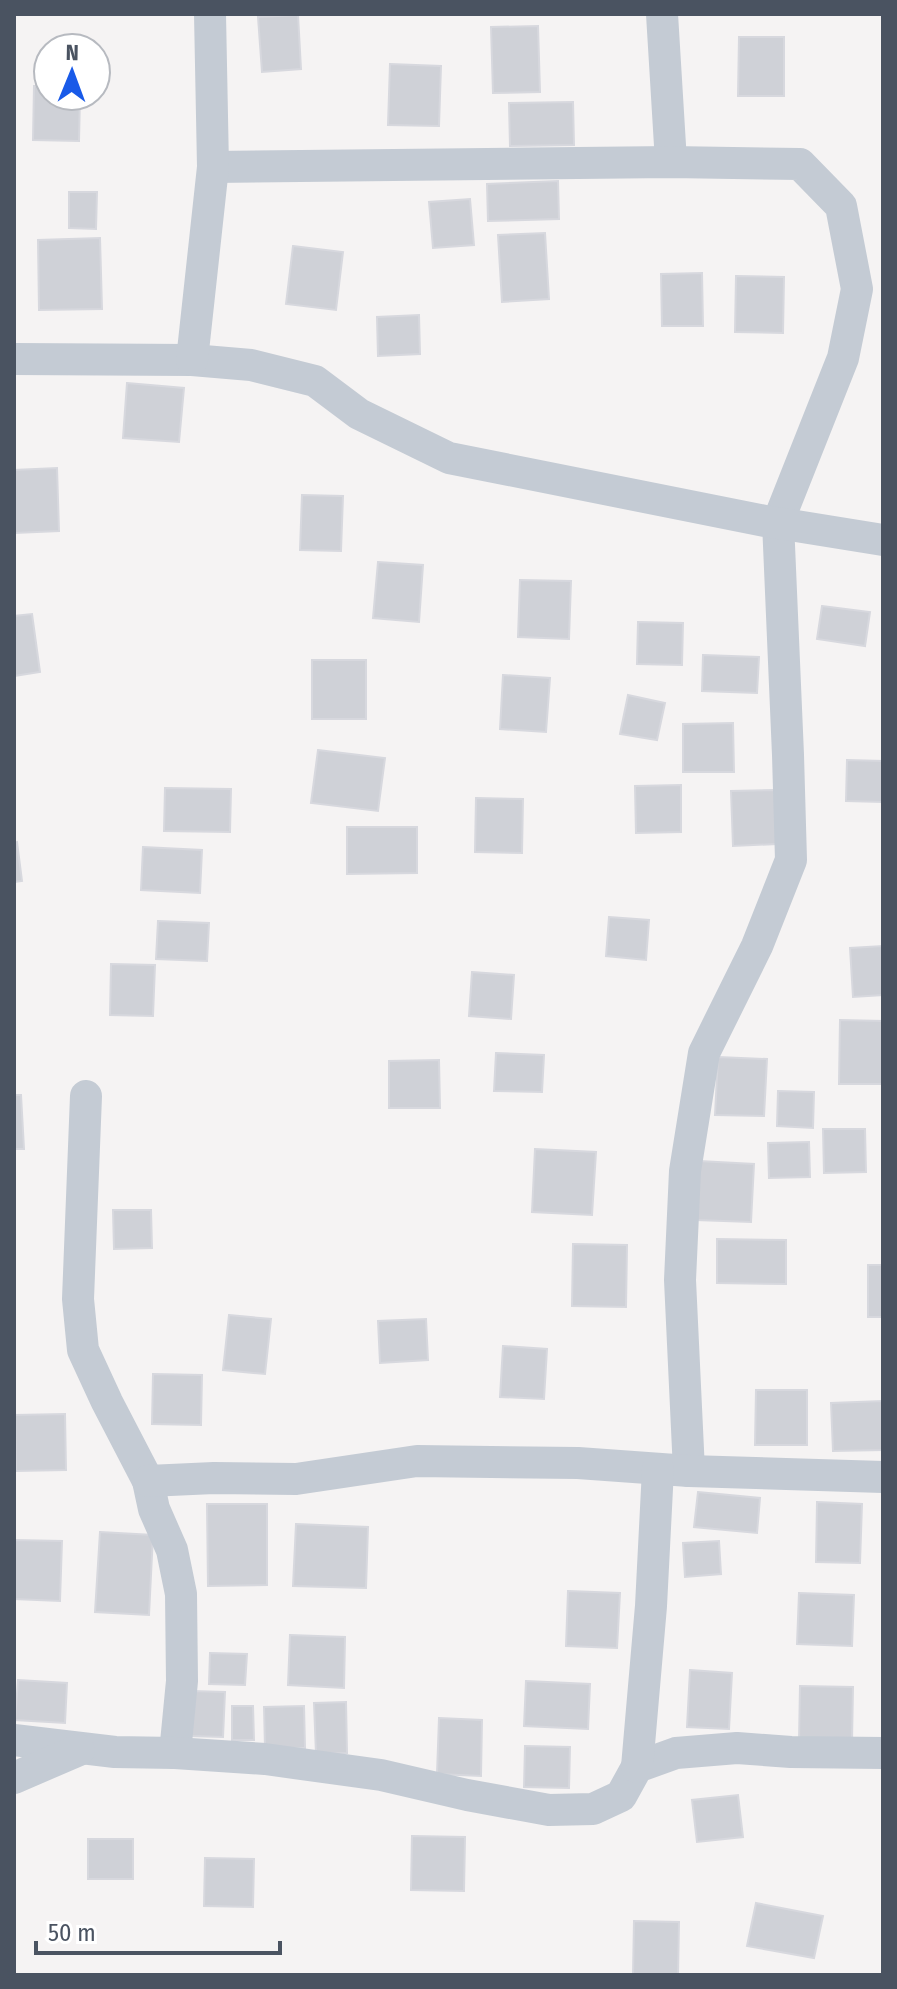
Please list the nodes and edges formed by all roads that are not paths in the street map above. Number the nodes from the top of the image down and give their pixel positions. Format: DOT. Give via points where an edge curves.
graph roads {
  1 [pos="210,14"];
  2 [pos="662,14"];
  3 [pos="671,162"];
  4 [pos="213,167"];
  5 [pos="14,359"];
  6 [pos="192,360"];
  7 [pos="778,522"];
  8 [pos="883,540"];
  9 [pos="86,1096"];
  10 [pos="674,1470"];
  11 [pos="883,1477"];
  12 [pos="148,1481"];
  13 [pos="14,1740"];
  14 [pos="82,1748"];
  15 [pos="175,1753"];
  16 [pos="883,1753"];
  17 [pos="637,1767"];
  18 [pos="14,1778"];
  1 -- 4 [label="street"];
  2 -- 3 [label="street"];
  3 -- 4 [label="street"];
  3 -- 7 [label="street" via="800,164 841,206 857,289 843,358"];
  4 -- 6 [label="street"];
  5 -- 6 [label="street"];
  6 -- 7 [label="street" via="251,365 315,381 359,414 449,458"];
  7 -- 8 [label="street"];
  7 -- 10 [label="street" via="791,860 757,946 704,1053 685,1171"];
  9 -- 12 [label="street" via="78,1299 83,1350"];
  10 -- 11 [label="street"];
  10 -- 12 [label="street" via="417,1461 296,1479"];
  10 -- 17 [label="street" via="651,1606"];
  12 -- 15 [label="street" via="181,1594 182,1681"];
  13 -- 14 [label="street"];
  14 -- 15 [label="street"];
  14 -- 18 [label="street"];
  15 -- 17 [label="street" via="381,1775 549,1810 593,1809 621,1796"];
  16 -- 17 [label="street" via="737,1748 676,1753"];
}
